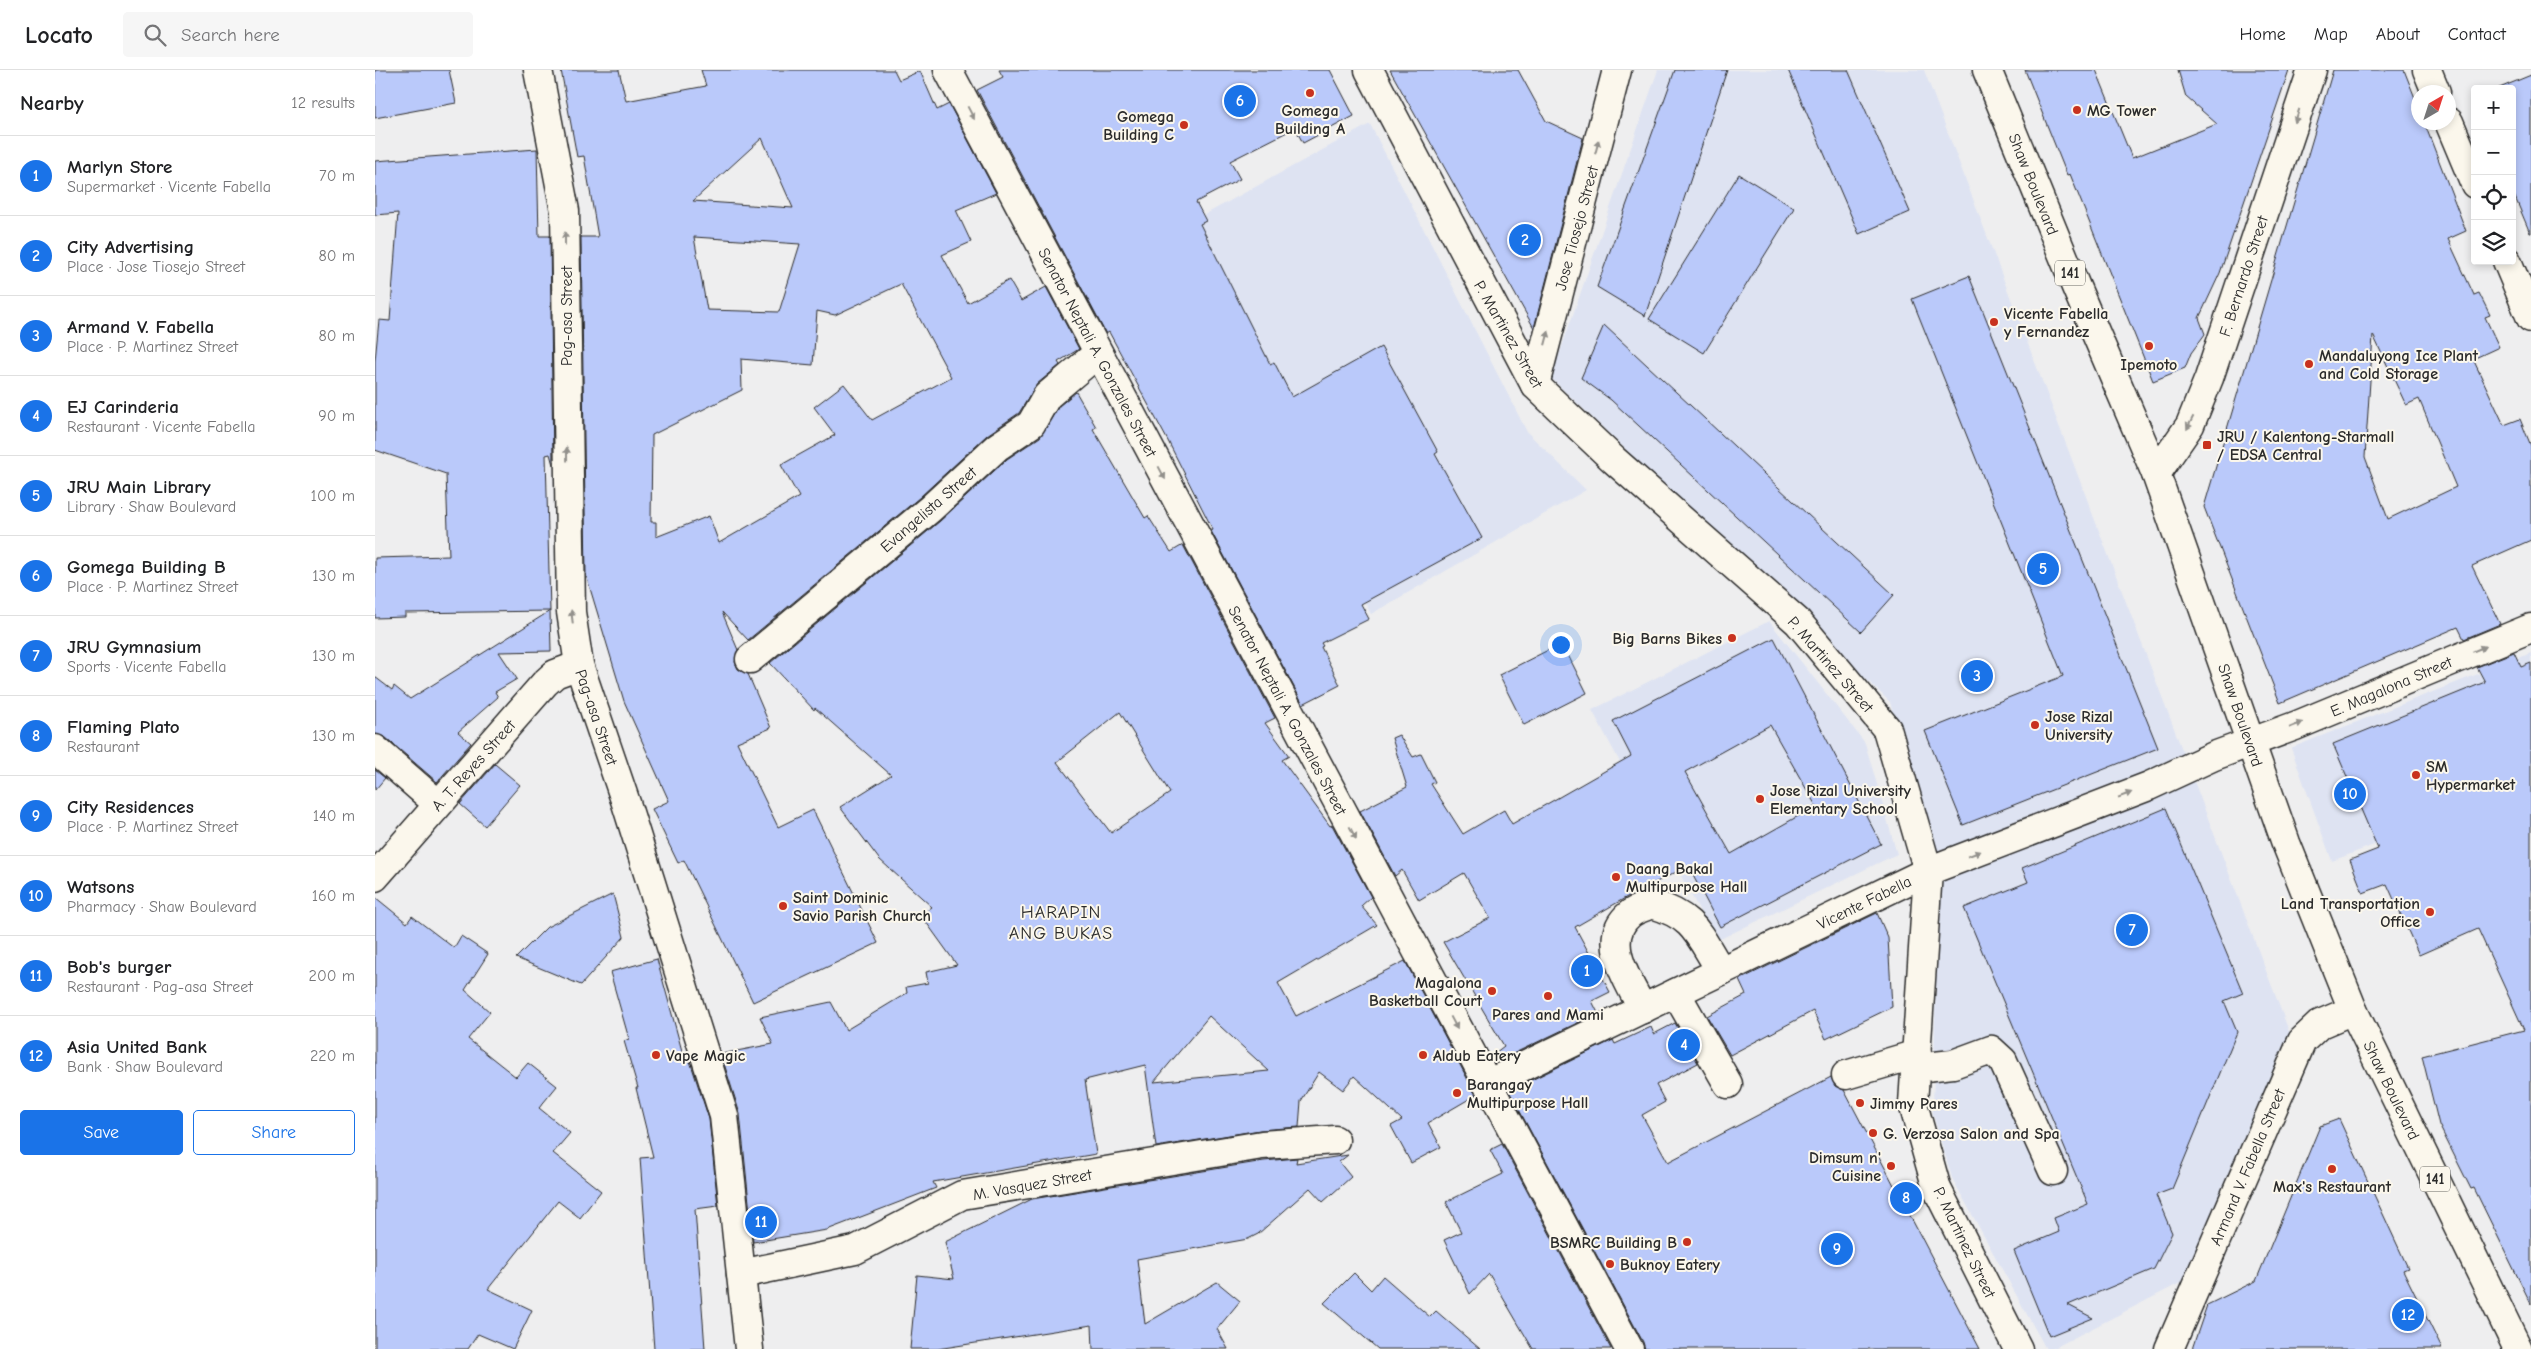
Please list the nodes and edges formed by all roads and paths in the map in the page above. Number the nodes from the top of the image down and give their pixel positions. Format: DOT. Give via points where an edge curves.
graph roads {
  1 [pos="537,70"];
  2 [pos="948,70"];
  3 [pos="1369,70"];
  4 [pos="1617,70"];
  5 [pos="1987,70"];
  6 [pos="2312,70"];
  7 [pos="2427,70"];
  8 [pos="2433,85"];
  9 [pos="2452,130"];
  10 [pos="2471,175"];
  11 [pos="2509,265"];
  12 [pos="2531,318"];
  13 [pos="1098,353"];
  14 [pos="1535,385"];
  15 [pos="2156,474"];
  16 [pos="2531,628"];
  17 [pos="750,659"];
  18 [pos="579,665"];
  19 [pos="2251,742"];
  20 [pos="375,749"];
  21 [pos="438,804"];
  22 [pos="1928,871"];
  23 [pos="375,876"];
  24 [pos="1721,971"];
  25 [pos="1676,993"];
  26 [pos="1643,1009"];
  27 [pos="2353,1010"];
  28 [pos="1916,1061"];
  29 [pos="1846,1075"];
  30 [pos="1487,1084"];
  31 [pos="1728,1084"];
  32 [pos="1335,1140"];
  33 [pos="2053,1171"];
  34 [pos="741,1274"];
  35 [pos="749,1349"];
  36 [pos="1629,1349"];
  37 [pos="2018,1349"];
  38 [pos="2169,1349"];
  39 [pos="2518,1349"];
  18 -- 1 [label="street, Pag-asa Street, one-way" via="571,612 565,211"];
  2 -- 13 [label="street, Senator Neptali A. Gonzales Street, one-way"];
  3 -- 14 [label="street, P. Martinez Street"];
  14 -- 4 [label="street, Jose Tiosejo Street, one-way"];
  5 -- 15 [label="street, Shaw Boulevard / 141"];
  6 -- 15 [label="street, F. Bernardo Street, one-way" via="2209,378 2190,425"];
  7 -- 8 [label="street"];
  9 -- 10 [label="street"];
  11 -- 12 [label="street"];
  13 -- 17 [label="street, Evangelista Street" via="1047,396 1031,424 997,447 930,509"];
  13 -- 30 [label="street, Senator Neptali A. Gonzales Street, one-way"];
  14 -- 22 [label="street, P. Martinez Street" via="1614,460 1798,622 1887,729"];
  15 -- 19 [label="street, Shaw Boulevard / 141"];
  19 -- 16 [label="street, E. Magalona Street, one-way"];
  18 -- 21 [label="street, A. T. Reyes Street" via="555,674 545,683"];
  18 -- 34 [label="street, Pag-asa Street" via="626,803 724,1116"];
  22 -- 19 [label="street, Vicente Fabella, one-way" via="2149,786"];
  19 -- 27 [label="street, Shaw Boulevard / 141" via="2286,844"];
  20 -- 21 [label="street"];
  21 -- 23 [label="street, A. T. Reyes Street"];
  22 -- 24 [label="street, Vicente Fabella"];
  22 -- 28 [label="street, P. Martinez Street"];
  24 -- 25 [label="street, Vicente Fabella"];
  24 -- 26 [label="street" via="1690,922 1671,910 1652,904 1630,914 1619,931 1616,955"];
  25 -- 26 [label="street, Vicente Fabella"];
  25 -- 31 [label="street"];
  26 -- 30 [label="street, Vicente Fabella"];
  27 -- 38 [label="street, Armand V. Fabella Street" via="2320,1024 2302,1041"];
  27 -- 39 [label="street, Shaw Boulevard / 141"];
  28 -- 29 [label="street"];
  28 -- 33 [label="street" via="1953,1064 1991,1050 2003,1061"];
  28 -- 37 [label="street, P. Martinez Street" via="1913,1104 1937,1189"];
  30 -- 36 [label="street, Senator Neptali A. Gonzales Street"];
  32 -- 34 [label="street, M. Vasquez Street" via="1262,1144 962,1195 855,1250"];
  34 -- 35 [label="street, Pag-asa Street"];
}
